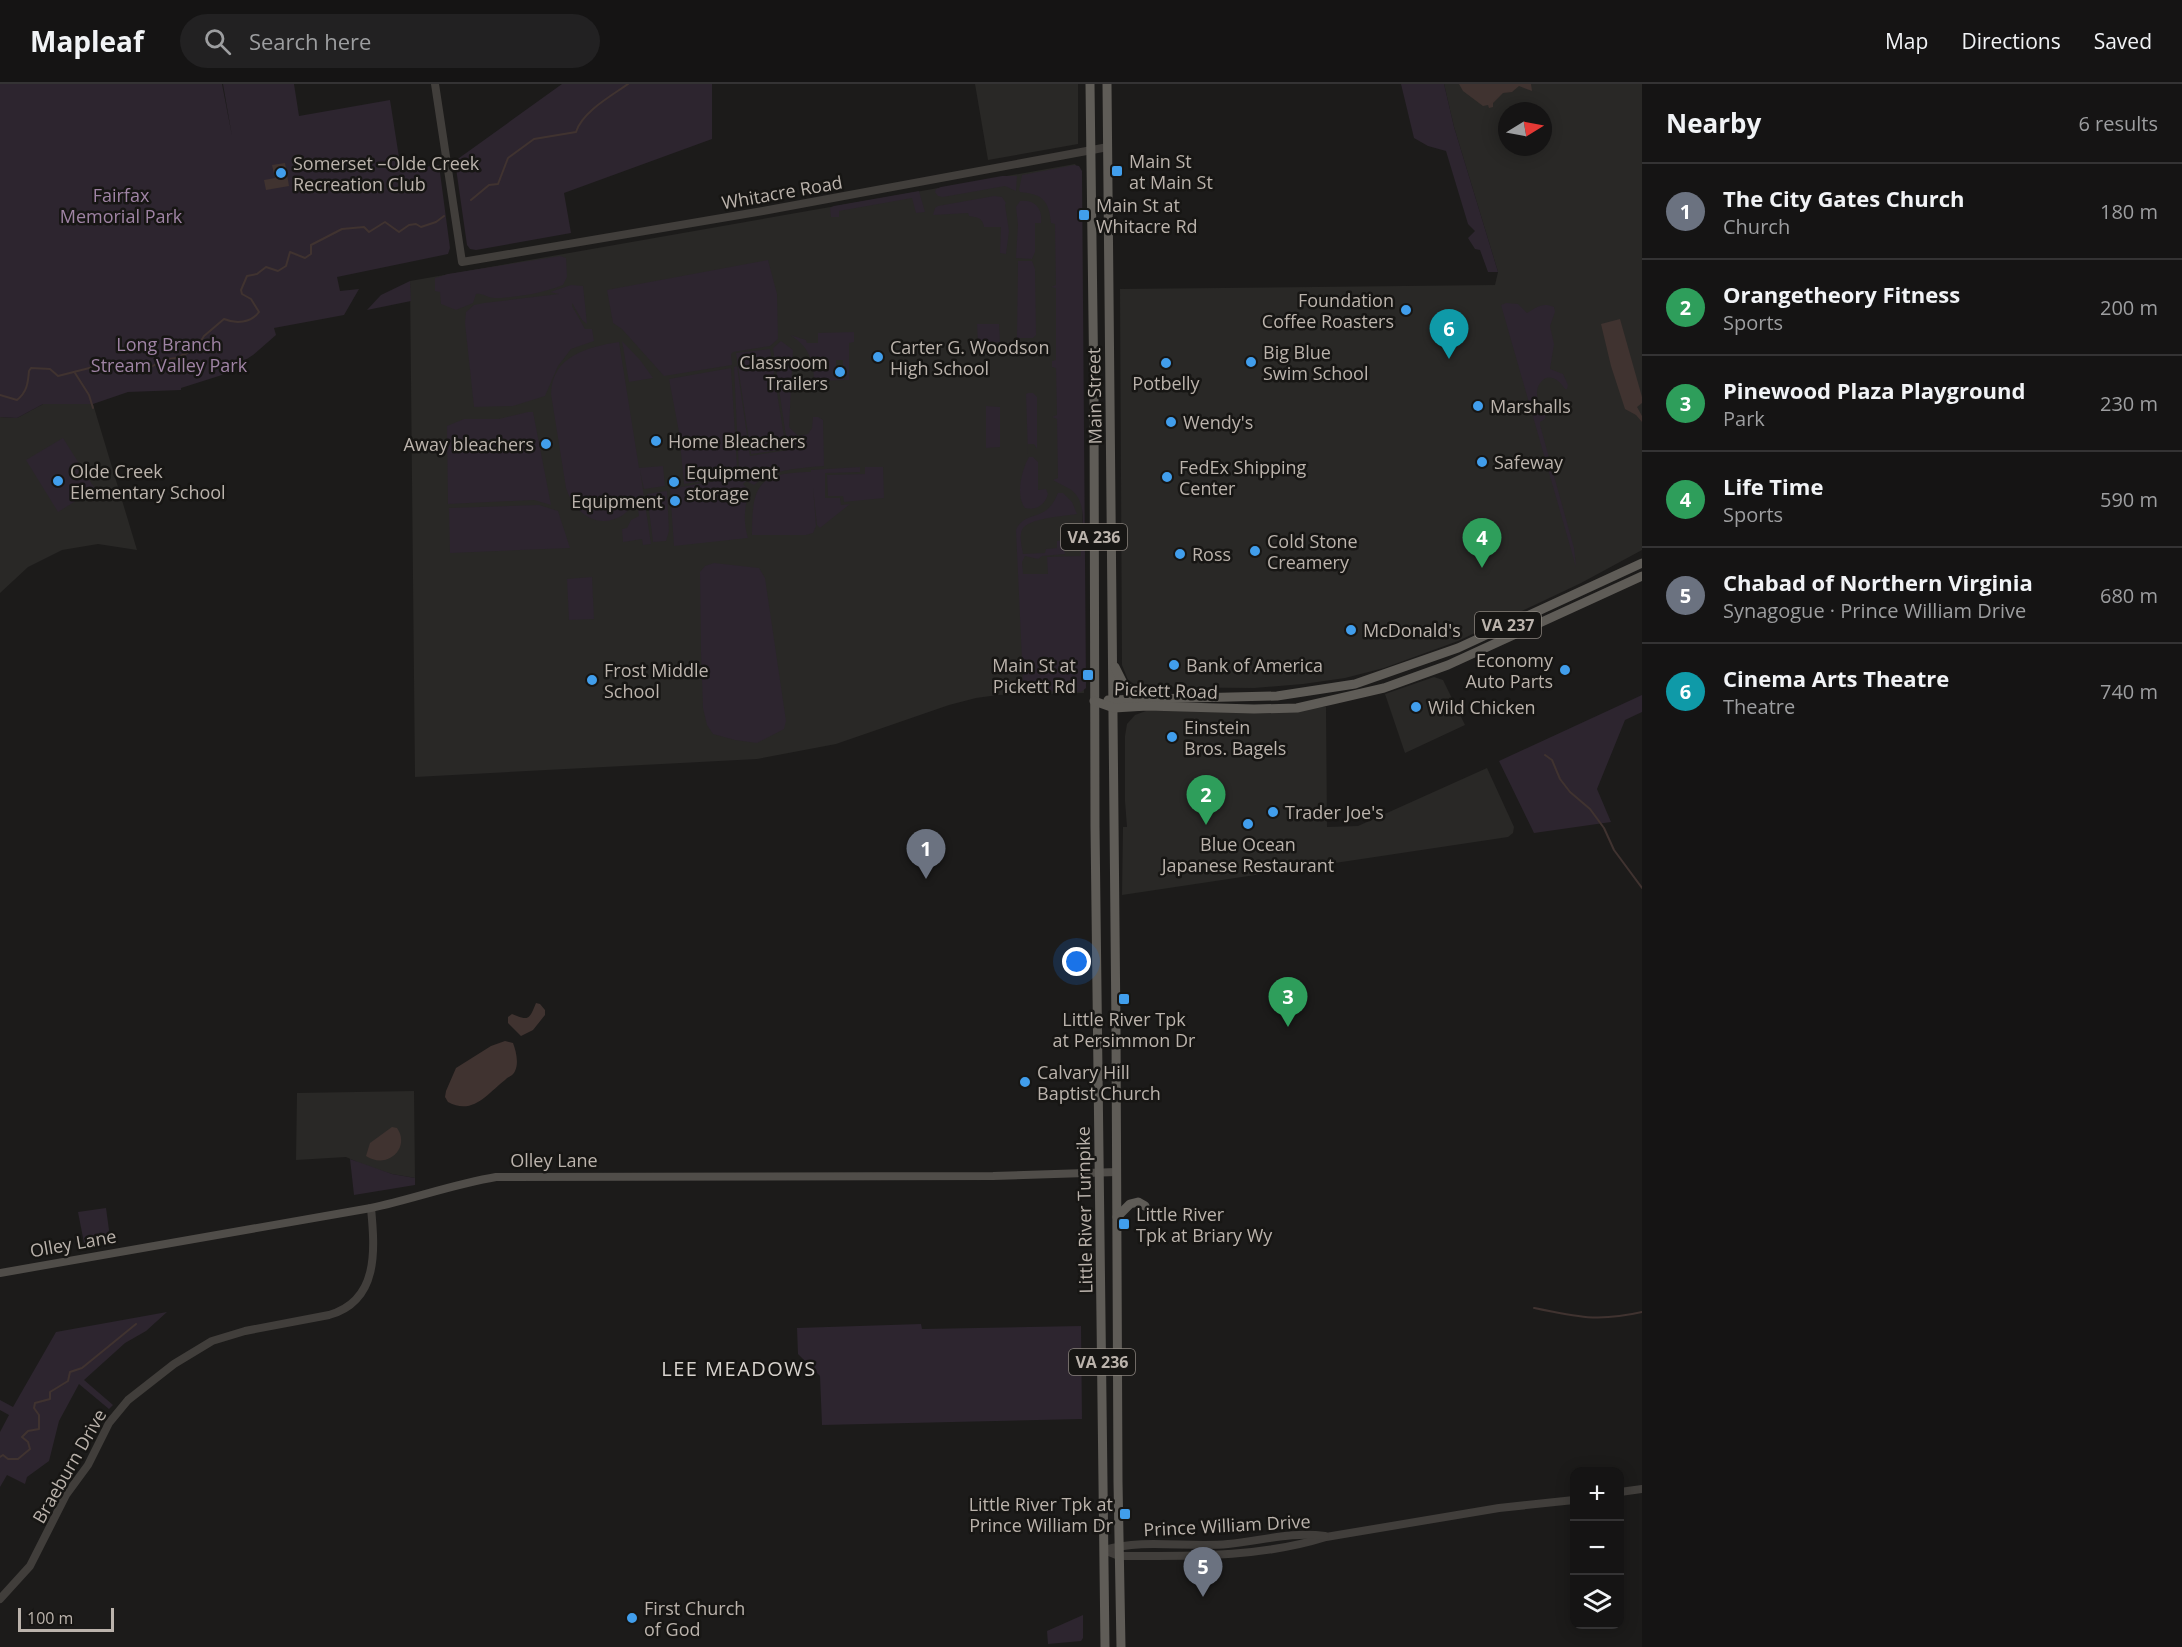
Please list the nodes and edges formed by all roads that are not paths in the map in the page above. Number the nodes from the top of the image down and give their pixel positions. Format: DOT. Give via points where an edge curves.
graph roads {
  1 [pos="435,84"];
  2 [pos="1090,84"];
  3 [pos="1107,84"];
  4 [pos="1107,147"];
  5 [pos="1090,150"];
  6 [pos="1642,563"];
  7 [pos="1642,576"];
  8 [pos="1113,657"];
  9 [pos="1158,699"];
  10 [pos="1094,701"];
  11 [pos="1114,703"];
  12 [pos="1117,1172"];
  13 [pos="1100,1173"];
  14 [pos="1145,1206"];
  15 [pos="370,1208"];
  16 [pos="1118,1216"];
  17 [pos="0,1273"];
  18 [pos="1642,1489"];
  19 [pos="1624,1491"];
  20 [pos="1570,1501"];
  21 [pos="1326,1537"];
  22 [pos="1119,1546"];
  23 [pos="1104,1550"];
  24 [pos="1119,1556"];
  25 [pos="0,1599"];
  26 [pos="1105,1647"];
  27 [pos="1121,1647"];
  1 -- 5 [label="street, Whitacre Road" via="462,262"];
  2 -- 5 [label="main road, Main Street / VA 236"];
  3 -- 4 [label="main road, Main Street / VA 236"];
  4 -- 5 [label="street, Whitacre Road"];
  4 -- 8 [label="main road, Main Street / VA 236"];
  5 -- 10 [label="main road, Main Street / VA 236"];
  6 -- 9 [label="main road, Pickett Road / VA 237" via="1446,653 1355,684 1277,696"];
  7 -- 11 [label="main road, Pickett Road / VA 237" via="1470,656 1381,689 1290,708"];
  8 -- 9 [label="main road" via="1125,687"];
  8 -- 11 [label="main road, Main Street / VA 236"];
  9 -- 11 [label="main road, Pickett Road / VA 237"];
  10 -- 11 [label="main road, Pickett Road / VA 237"];
  10 -- 13 [label="main road, Little River Turnpike / VA 236"];
  11 -- 12 [label="main road, Little River Turnpike / VA 236"];
  12 -- 13 [label="main road, Olley Lane"];
  12 -- 16 [label="main road, Little River Turnpike / VA 236"];
  13 -- 15 [label="main road, Olley Lane" via="520,1176 475,1181"];
  13 -- 23 [label="main road, Little River Turnpike / VA 236"];
  14 -- 16 [label="main road" via="1138,1202 1130,1204"];
  15 -- 17 [label="main road, Olley Lane"];
  15 -- 25 [label="street, Braeburn Drive" via="372,1269 366,1286 352,1305 335,1314 212,1341 174,1364 128,1401 109,1423 88,1465 66,1495 30,1566"];
  16 -- 22 [label="main road, Little River Turnpike / VA 236"];
  18 -- 19 [label="street"];
  20 -- 21 [label="street, Prince William Drive" via="1498,1508"];
  21 -- 22 [label="street, Prince William Drive" via="1299,1534 1228,1544"];
  21 -- 24 [label="street, Prince William Drive" via="1238,1554"];
  22 -- 23 [label="street, Prince William Drive"];
  22 -- 24 [label="main road, Little River Turnpike / VA 236"];
  23 -- 24 [label="street, Prince William Drive"];
  23 -- 26 [label="main road, Little River Turnpike / VA 236"];
  24 -- 27 [label="main road, Little River Turnpike / VA 236"];
}
